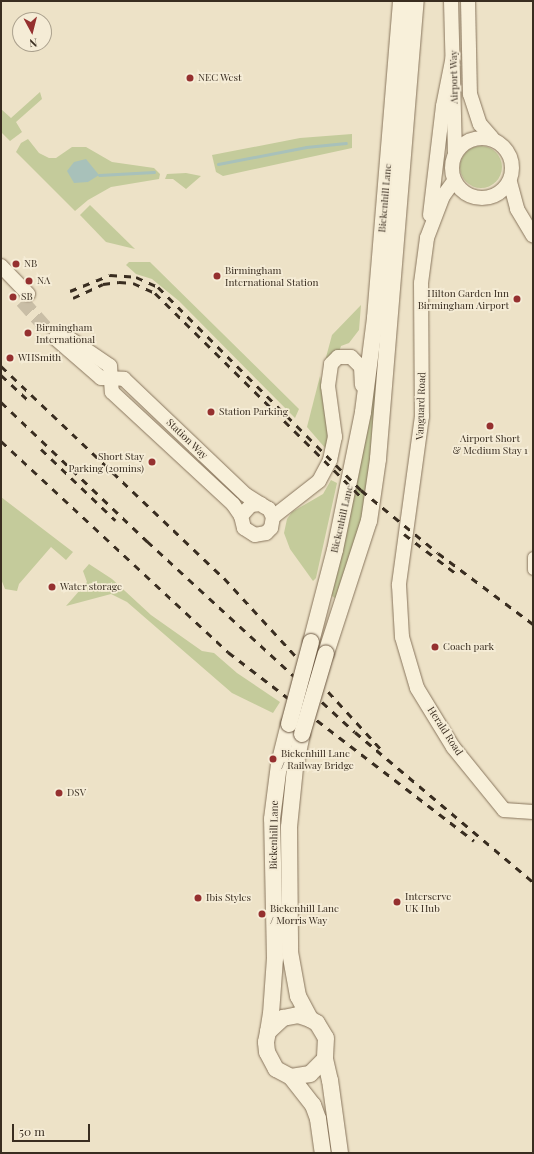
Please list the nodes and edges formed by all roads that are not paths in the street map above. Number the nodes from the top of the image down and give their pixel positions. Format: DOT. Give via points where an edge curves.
graph roads {
  1 [pos="401,1"];
  2 [pos="416,1"];
  3 [pos="451,1"];
  4 [pos="468,1"];
  5 [pos="453,56"];
  6 [pos="492,138"];
  7 [pos="455,152"];
  8 [pos="454,181"];
  9 [pos="510,182"];
  10 [pos="533,236"];
  11 [pos="426,238"];
  12 [pos="1,266"];
  13 [pos="1,280"];
  14 [pos="58,334"];
  15 [pos="111,377"];
  16 [pos="363,412"];
  17 [pos="261,504"];
  18 [pos="241,516"];
  19 [pos="273,517"];
  20 [pos="533,557"];
  21 [pos="533,569"];
  22 [pos="402,637"];
  23 [pos="533,812"];
  24 [pos="314,1021"];
  25 [pos="268,1032"];
  26 [pos="325,1059"];
  27 [pos="291,1077"];
  28 [pos="323,1153"];
  29 [pos="340,1153"];
  1 -- 16 [label="main road, Bickenhill Lane" via="376,311"];
  2 -- 24 [label="main road, Bickenhill Lane, bridge" via="378,459 369,521 302,734 295,768 289,827 290,952 298,996"];
  3 -- 5 [label="street, Airport Way"];
  4 -- 6 [label="street, Airport Way" via="470,94 480,124"];
  5 -- 7 [label="street, Airport Way"];
  5 -- 11 [label="street" via="443,106"];
  6 -- 7 [label="street" via="476,138 464,143"];
  6 -- 9 [label="street" via="510,153 513,165"];
  7 -- 8 [label="street" via="452,170"];
  8 -- 9 [label="street" via="465,193 479,198 492,197 503,191"];
  8 -- 11 [label="street, Vanguard Road" via="443,196"];
  9 -- 10 [label="street" via="517,209"];
  11 -- 22 [label="street, Vanguard Road" via="420,283 422,416 399,585"];
  12 -- 13 [label="street" via="25,297"];
  14 -- 15 [label="street, Station Way" via="101,378"];
  15 -- 17 [label="street, Station Way" via="124,379 246,495"];
  15 -- 18 [label="street, Station Way" via="112,392 233,504"];
  16 -- 19 [label="street" via="361,367 351,357 338,357 331,364 328,375 335,437 330,460 319,481"];
  16 -- 25 [label="main road, Bickenhill Lane, bridge" via="348,495 279,764 272,819 275,958"];
  17 -- 18 [label="street" via="251,505"];
  17 -- 19 [label="street" via="269,509"];
  18 -- 19 [label="street" via="244,528 255,534 266,533 271,528"];
  20 -- 21 [label="street"];
  22 -- 23 [label="street, Herald Road" via="417,688 453,747 504,810"];
  24 -- 25 [label="main road" via="298,1015 283,1018"];
  24 -- 26 [label="main road" via="326,1038"];
  25 -- 27 [label="main road" via="269,1060 276,1069"];
  26 -- 27 [label="main road" via="310,1074"];
  26 -- 29 [label="main road"];
  27 -- 28 [label="main road" via="313,1105 318,1119"];
}
